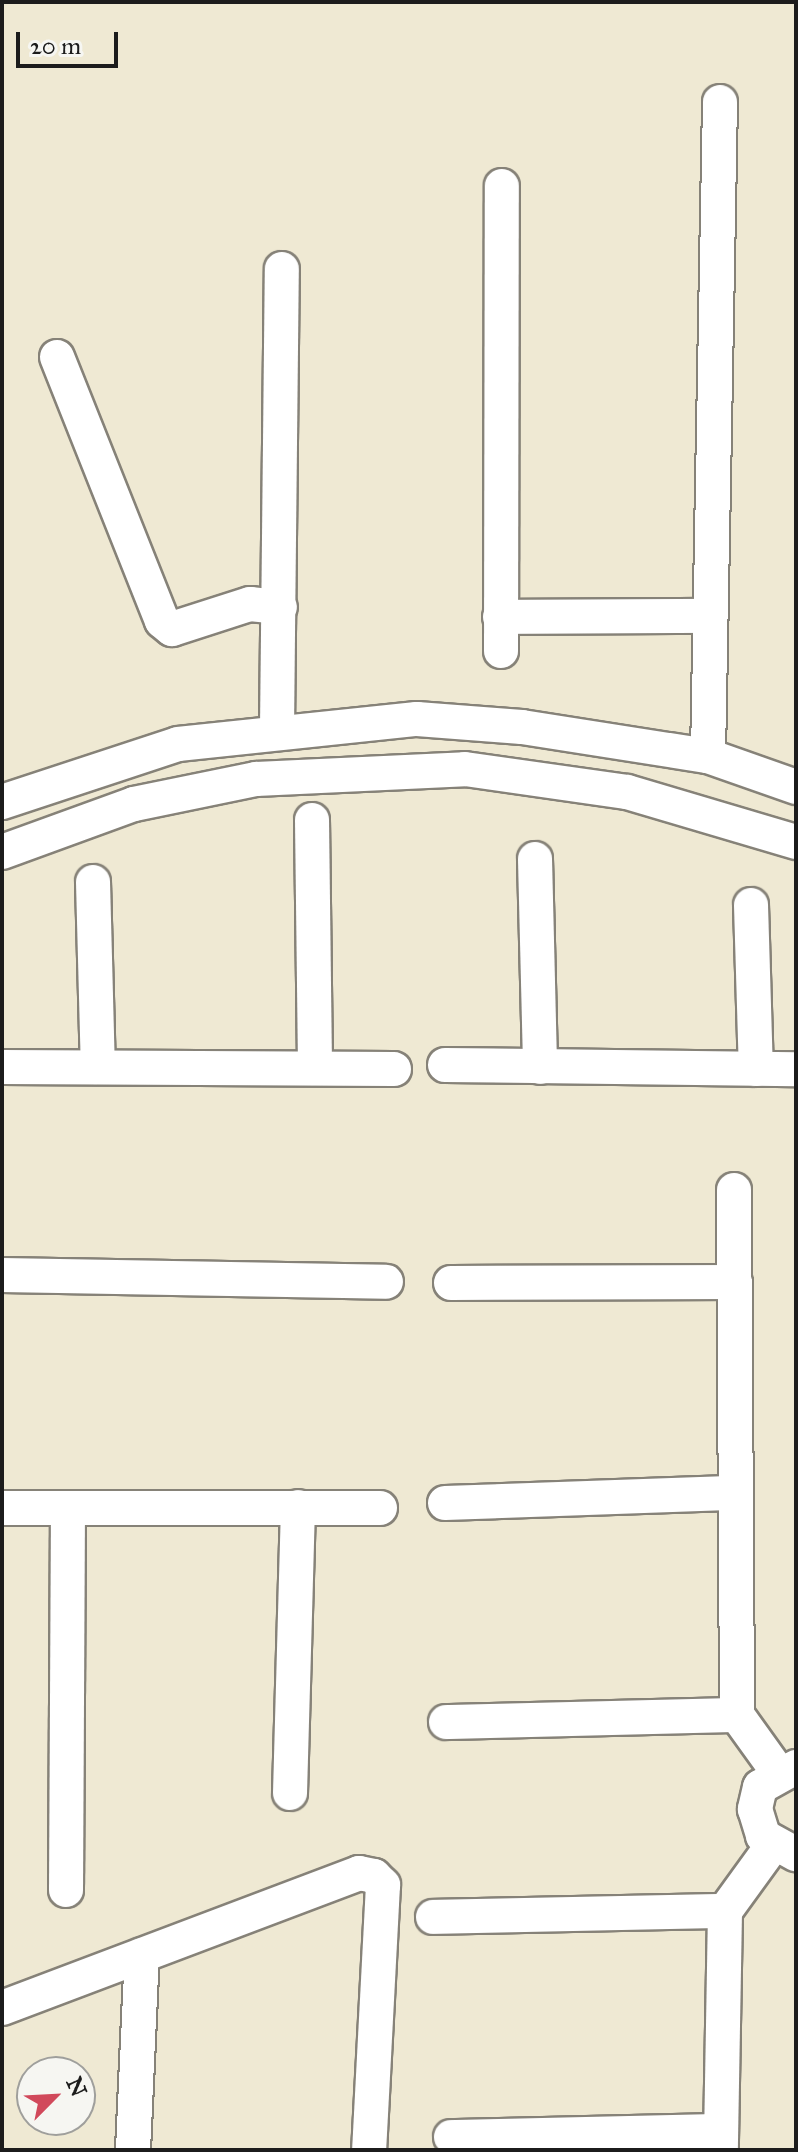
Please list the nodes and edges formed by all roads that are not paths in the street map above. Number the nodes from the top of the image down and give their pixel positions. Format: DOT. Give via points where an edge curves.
graph roads {
  1 [pos="720,102"];
  2 [pos="502,186"];
  3 [pos="282,269"];
  4 [pos="57,357"];
  5 [pos="280,607"];
  6 [pos="709,616"];
  7 [pos="500,617"];
  8 [pos="501,651"];
  9 [pos="311,725"];
  10 [pos="277,729"];
  11 [pos="708,756"];
  12 [pos="313,772"];
  13 [pos="796,787"];
  14 [pos="2,802"];
  15 [pos="312,820"];
  16 [pos="796,842"];
  17 [pos="2,852"];
  18 [pos="535,859"];
  19 [pos="93,882"];
  20 [pos="751,905"];
  21 [pos="445,1065"];
  22 [pos="2,1067"];
  23 [pos="98,1067"];
  24 [pos="540,1067"];
  25 [pos="315,1068"];
  26 [pos="394,1069"];
  27 [pos="756,1069"];
  28 [pos="796,1069"];
  29 [pos="734,1190"];
  30 [pos="2,1275"];
  31 [pos="386,1282"];
  32 [pos="735,1282"];
  33 [pos="451,1283"];
  34 [pos="736,1493"];
  35 [pos="445,1503"];
  36 [pos="298,1507"];
  37 [pos="2,1508"];
  38 [pos="380,1508"];
  39 [pos="68,1509"];
  40 [pos="737,1715"];
  41 [pos="446,1722"];
  42 [pos="787,1770"];
  43 [pos="290,1793"];
  44 [pos="784,1850"];
  45 [pos="66,1890"];
  46 [pos="725,1911"];
  47 [pos="433,1917"];
  48 [pos="142,1955"];
  49 [pos="2,2008"];
  50 [pos="451,2137"];
  51 [pos="721,2140"];
  52 [pos="133,2150"];
  53 [pos="369,2150"];
  1 -- 6 [label="street"];
  2 -- 7 [label="street"];
  3 -- 5 [label="street"];
  4 -- 5 [label="street" via="162,621 172,629 250,604"];
  5 -- 10 [label="street"];
  6 -- 7 [label="street"];
  6 -- 11 [label="street"];
  7 -- 8 [label="street"];
  9 -- 10 [label="street"];
  9 -- 11 [label="street" via="417,719 522,727"];
  9 -- 12 [label="street"];
  10 -- 14 [label="street" via="178,744"];
  11 -- 13 [label="street"];
  12 -- 16 [label="street" via="465,769 627,792"];
  12 -- 17 [label="street" via="134,804"];
  15 -- 25 [label="street"];
  18 -- 24 [label="street"];
  19 -- 23 [label="street"];
  20 -- 27 [label="street"];
  21 -- 24 [label="street"];
  22 -- 23 [label="street"];
  23 -- 25 [label="street"];
  24 -- 27 [label="street"];
  25 -- 26 [label="street"];
  27 -- 28 [label="street"];
  29 -- 32 [label="street"];
  30 -- 31 [label="street"];
  32 -- 33 [label="street"];
  32 -- 34 [label="street"];
  34 -- 35 [label="street"];
  34 -- 40 [label="street"];
  36 -- 38 [label="street"];
  36 -- 39 [label="street"];
  36 -- 43 [label="street"];
  37 -- 39 [label="street"];
  39 -- 45 [label="street"];
  40 -- 41 [label="street"];
  40 -- 42 [label="street"];
  42 -- 44 [label="street" via="760,1787 755,1809"];
  44 -- 46 [label="street"];
  46 -- 47 [label="street"];
  46 -- 51 [label="street"];
  48 -- 49 [label="street"];
  48 -- 52 [label="street"];
  48 -- 53 [label="street" via="359,1873 374,1876 383,1885"];
  50 -- 51 [label="street"];
}
